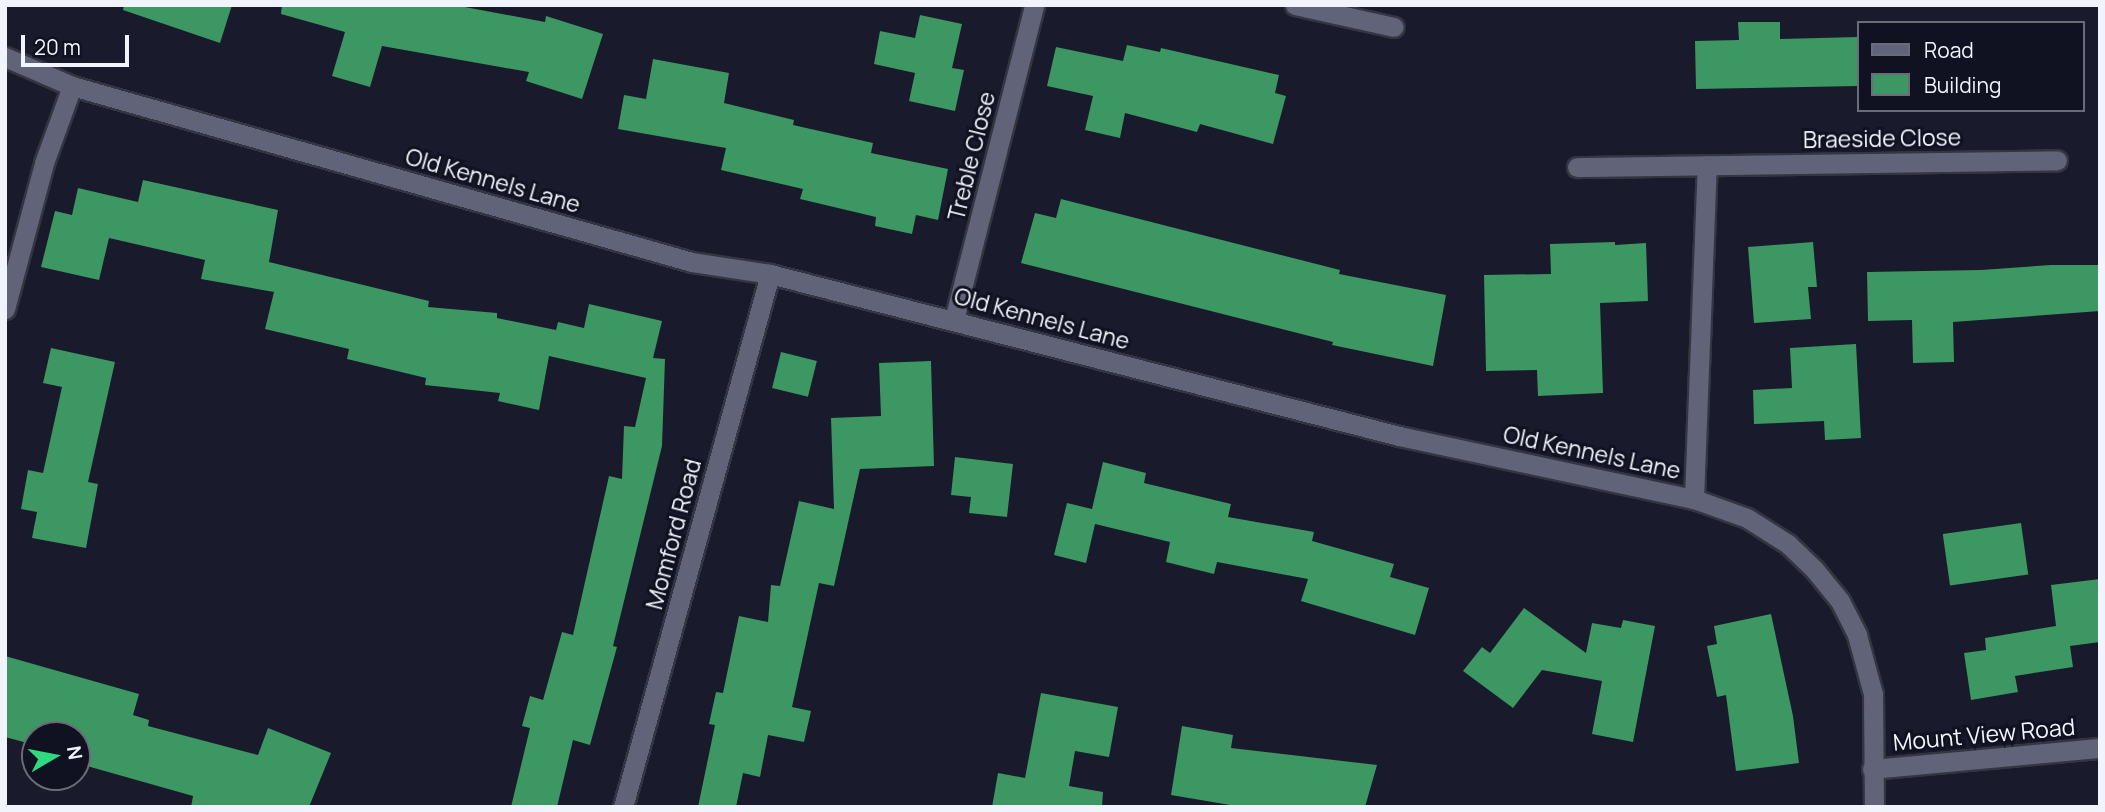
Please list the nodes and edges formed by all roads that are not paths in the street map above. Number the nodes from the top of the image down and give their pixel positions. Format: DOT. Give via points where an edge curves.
graph roads {
  1 [pos="1034,5"];
  2 [pos="1295,5"];
  3 [pos="1394,27"];
  4 [pos="5,57"];
  5 [pos="72,86"];
  6 [pos="2057,160"];
  7 [pos="1707,165"];
  8 [pos="1577,167"];
  9 [pos="769,274"];
  10 [pos="5,309"];
  11 [pos="954,320"];
  12 [pos="1694,499"];
  13 [pos="2100,748"];
  14 [pos="1872,769"];
  15 [pos="623,807"];
  16 [pos="1874,807"];
  1 -- 11 [label="street, Treble Close"];
  2 -- 3 [label="street"];
  4 -- 5 [label="street, Old Kennels Lane"];
  5 -- 9 [label="street, Old Kennels Lane" via="692,262"];
  5 -- 10 [label="street" via="44,163"];
  6 -- 7 [label="street, Braeside Close"];
  7 -- 8 [label="street, Braeside Close"];
  7 -- 12 [label="street"];
  9 -- 11 [label="street, Old Kennels Lane"];
  9 -- 15 [label="street, Momford Road"];
  11 -- 12 [label="street, Old Kennels Lane" via="1399,436"];
  12 -- 14 [label="street, Old Kennels Lane" via="1747,518 1788,544 1840,601 1857,635 1873,694"];
  13 -- 14 [label="street, Mount View Road"];
  14 -- 16 [label="street, Old Kennels Lane"];
}
